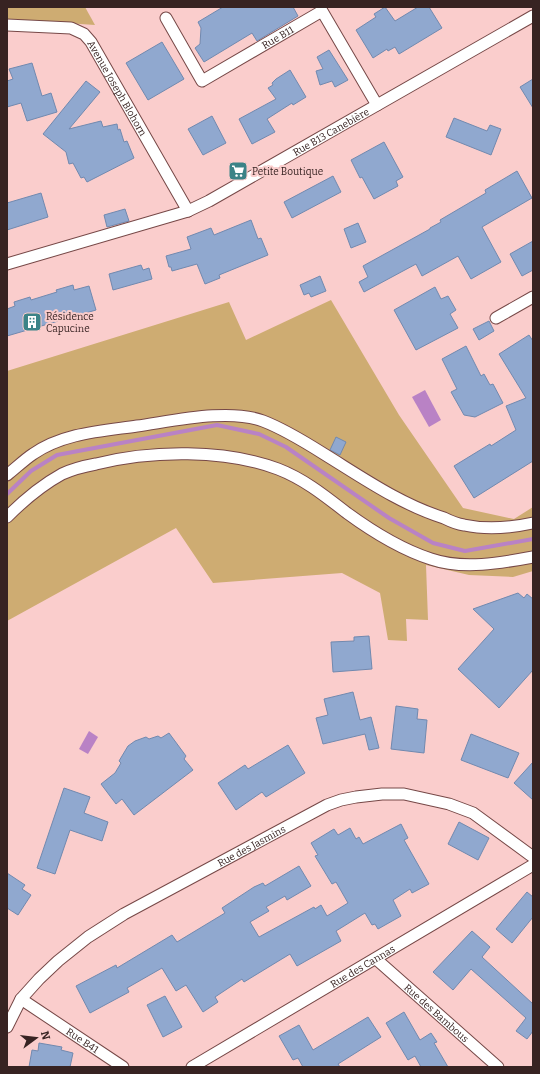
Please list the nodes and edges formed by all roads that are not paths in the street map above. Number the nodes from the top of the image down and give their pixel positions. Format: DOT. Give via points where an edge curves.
graph roads {
  1 [pos="533,16"];
  2 [pos="166,18"];
  3 [pos="7,25"];
  4 [pos="377,105"];
  5 [pos="188,211"];
  6 [pos="7,264"];
  7 [pos="533,297"];
  8 [pos="496,318"];
  9 [pos="7,475"];
  10 [pos="7,517"];
  11 [pos="533,523"];
  12 [pos="533,556"];
  13 [pos="533,857"];
  14 [pos="533,865"];
  15 [pos="376,959"];
  16 [pos="21,999"];
  17 [pos="7,1027"];
  18 [pos="123,1067"];
  19 [pos="192,1067"];
  20 [pos="498,1067"];
  1 -- 4 [label="street, Rue B13 Canebière"];
  2 -- 4 [label="street, Rue B11" via="202,81 322,11"];
  3 -- 5 [label="street, Avenue Joseph Blohorn" via="71,28 84,34"];
  4 -- 5 [label="street, Rue B13 Canebière"];
  5 -- 6 [label="street, Rue B13 Canebière"];
  7 -- 8 [label="street"];
  9 -- 11 [label="street" via="33,453 74,435 205,416 232,415 262,420 281,429 392,496 430,514 463,525 493,528 518,527"];
  10 -- 12 [label="street" via="33,494 61,475 76,469 120,458 151,455 227,456 278,469 309,484 373,532 432,560 475,564"];
  13 -- 16 [label="street, Rue des Jasmins" via="473,813 450,804 404,794 382,794 341,800 327,805 124,914 88,937 58,961"];
  14 -- 15 [label="street, Rue des Cannas"];
  15 -- 19 [label="street, Rue des Cannas"];
  15 -- 20 [label="street, Rue des Bambous"];
  16 -- 17 [label="street, Rue des Jasmins"];
  16 -- 18 [label="street, Rue B41"];
}
